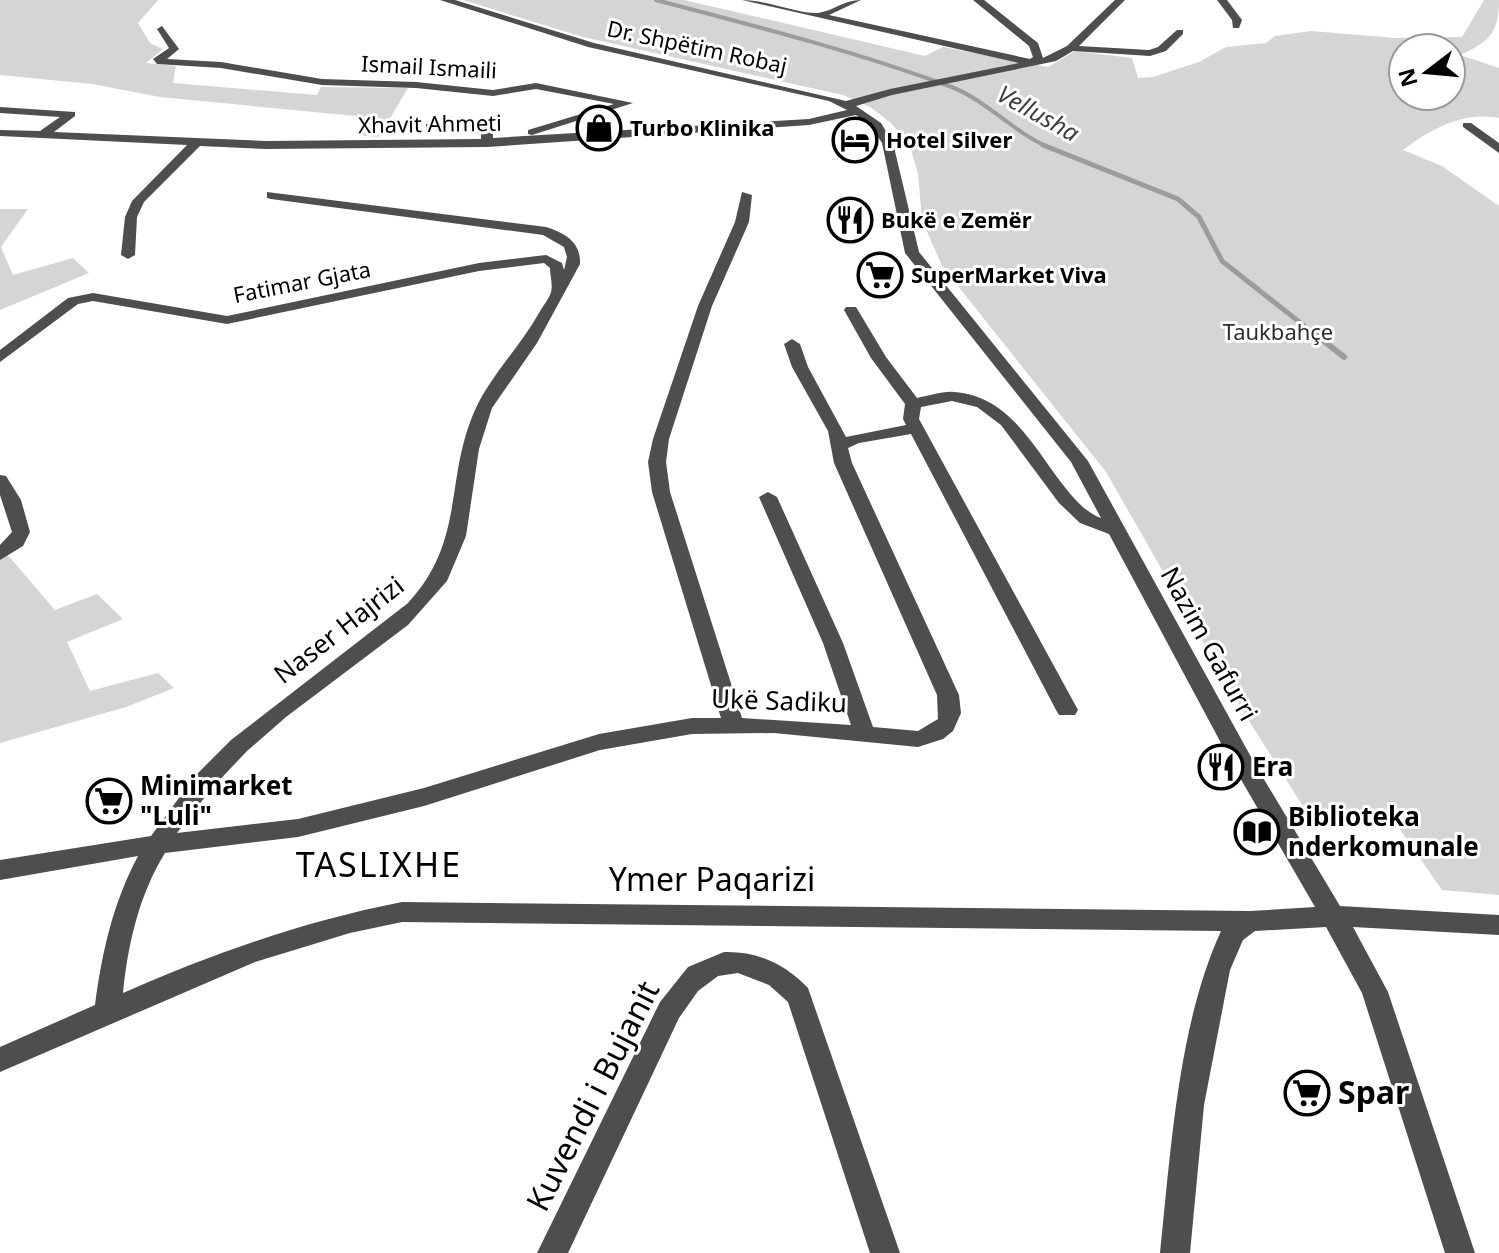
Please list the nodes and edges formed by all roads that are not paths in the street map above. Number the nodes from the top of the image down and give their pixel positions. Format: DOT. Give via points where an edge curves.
graph roads {
  1 [pos="445,0"];
  2 [pos="747,0"];
  3 [pos="856,0"];
  4 [pos="1120,0"];
  5 [pos="1222,0"];
  6 [pos="976,1"];
  7 [pos="779,3"];
  8 [pos="819,16"];
  9 [pos="1236,26"];
  10 [pos="162,29"];
  11 [pos="1180,32"];
  12 [pos="1071,48"];
  13 [pos="1031,62"];
  14 [pos="854,108"];
  15 [pos="0,110"];
  16 [pos="1467,125"];
  17 [pos="430,126"];
  18 [pos="0,133"];
  19 [pos="42,135"];
  20 [pos="523,142"];
  21 [pos="196,143"];
  22 [pos="487,144"];
  23 [pos="1499,149"];
  24 [pos="271,195"];
  25 [pos="746,195"];
  26 [pos="128,255"];
  27 [pos="558,291"];
  28 [pos="851,310"];
  29 [pos="792,344"];
  30 [pos="0,357"];
  31 [pos="913,404"];
  32 [pos="916,428"];
  33 [pos="840,446"];
  34 [pos="0,480"];
  35 [pos="768,497"];
  36 [pos="1113,529"];
  37 [pos="0,554"];
  38 [pos="1067,710"];
  39 [pos="733,723"];
  40 [pos="864,732"];
  41 [pos="154,845"];
  42 [pos="0,870"];
  43 [pos="1334,916"];
  44 [pos="1250,921"];
  45 [pos="1499,925"];
  46 [pos="108,1012"];
  47 [pos="0,1060"];
  48 [pos="552,1253"];
  49 [pos="885,1253"];
  50 [pos="1175,1253"];
  51 [pos="1460,1253"];
  1 -- 14 [label="street, Dr. Shpëtim Robaj" via="592,45 794,88"];
  2 -- 7 [label="street"];
  3 -- 8 [label="street"];
  4 -- 12 [label="street"];
  5 -- 9 [label="street"];
  6 -- 13 [label="street" via="1034,45 1038,58"];
  7 -- 8 [label="street"];
  8 -- 13 [label="street"];
  10 -- 20 [label="street, Ismail Ismaili" via="174,49 156,60 164,62 221,65 322,82 493,93 536,86 628,103 525,135"];
  11 -- 12 [label="street" via="1150,53"];
  12 -- 13 [label="street, Xhavit Ahmeti" via="1052,59"];
  13 -- 14 [label="street, Xhavit Ahmeti"];
  14 -- 20 [label="street, Xhavit Ahmeti" via="809,122"];
  14 -- 36 [label="street, Nazim Gafurri" via="890,143 912,253 1079,461"];
  15 -- 19 [label="street" via="71,114"];
  16 -- 23 [label="street"];
  17 -- 22 [label="street" via="479,127 487,130"];
  18 -- 19 [label="street, Xhavit Ahmeti"];
  19 -- 21 [label="street, Xhavit Ahmeti"];
  20 -- 22 [label="street, Xhavit Ahmeti"];
  21 -- 22 [label="street, Xhavit Ahmeti"];
  21 -- 26 [label="street" via="138,201"];
  24 -- 27 [label="street, Naser Hajrizi" via="546,231 573,249 572,268"];
  25 -- 39 [label="street" via="742,222 705,306 657,462 661,492"];
  27 -- 30 [label="street, Fatimar Gjata" via="557,266 546,259 479,267 227,320 93,297 73,301"];
  27 -- 41 [label="street, Naser Hajrizi" via="485,407 472,448 459,527 440,576 397,624 259,725 221,762"];
  28 -- 31 [label="street"];
  29 -- 33 [label="street, Ukë Sadiku"];
  31 -- 32 [label="street"];
  31 -- 36 [label="street" via="948,398 992,409 1011,424 1076,511 1098,527"];
  32 -- 33 [label="street"];
  32 -- 38 [label="street"];
  33 -- 40 [label="street, Ukë Sadiku" via="952,712 947,727 936,736"];
  34 -- 37 [label="street" via="21,532"];
  35 -- 40 [label="street" via="833,643"];
  36 -- 43 [label="street, Nazim Gafurri"];
  39 -- 40 [label="street, Ukë Sadiku"];
  39 -- 41 [label="street, Ukë Sadiku" via="599,742 424,797 298,828"];
  41 -- 42 [label="street, Ukë Sadiku"];
  41 -- 46 [label="street" via="119,926 109,966"];
  43 -- 44 [label="street, Ymer Paqarizi"];
  43 -- 45 [label="street, Ymer Paqarizi"];
  43 -- 51 [label="street, Nazim Gafurri" via="1375,992"];
  44 -- 46 [label="street, Ymer Paqarizi" via="402,912 345,921"];
  44 -- 50 [label="street" via="1233,933 1212,992 1190,1105"];
  46 -- 47 [label="street, Ymer Paqarizi"];
  48 -- 49 [label="street, Kuvendi i Bujanit" via="669,1010 697,975 715,965 739,962 762,966 799,996"];
}
